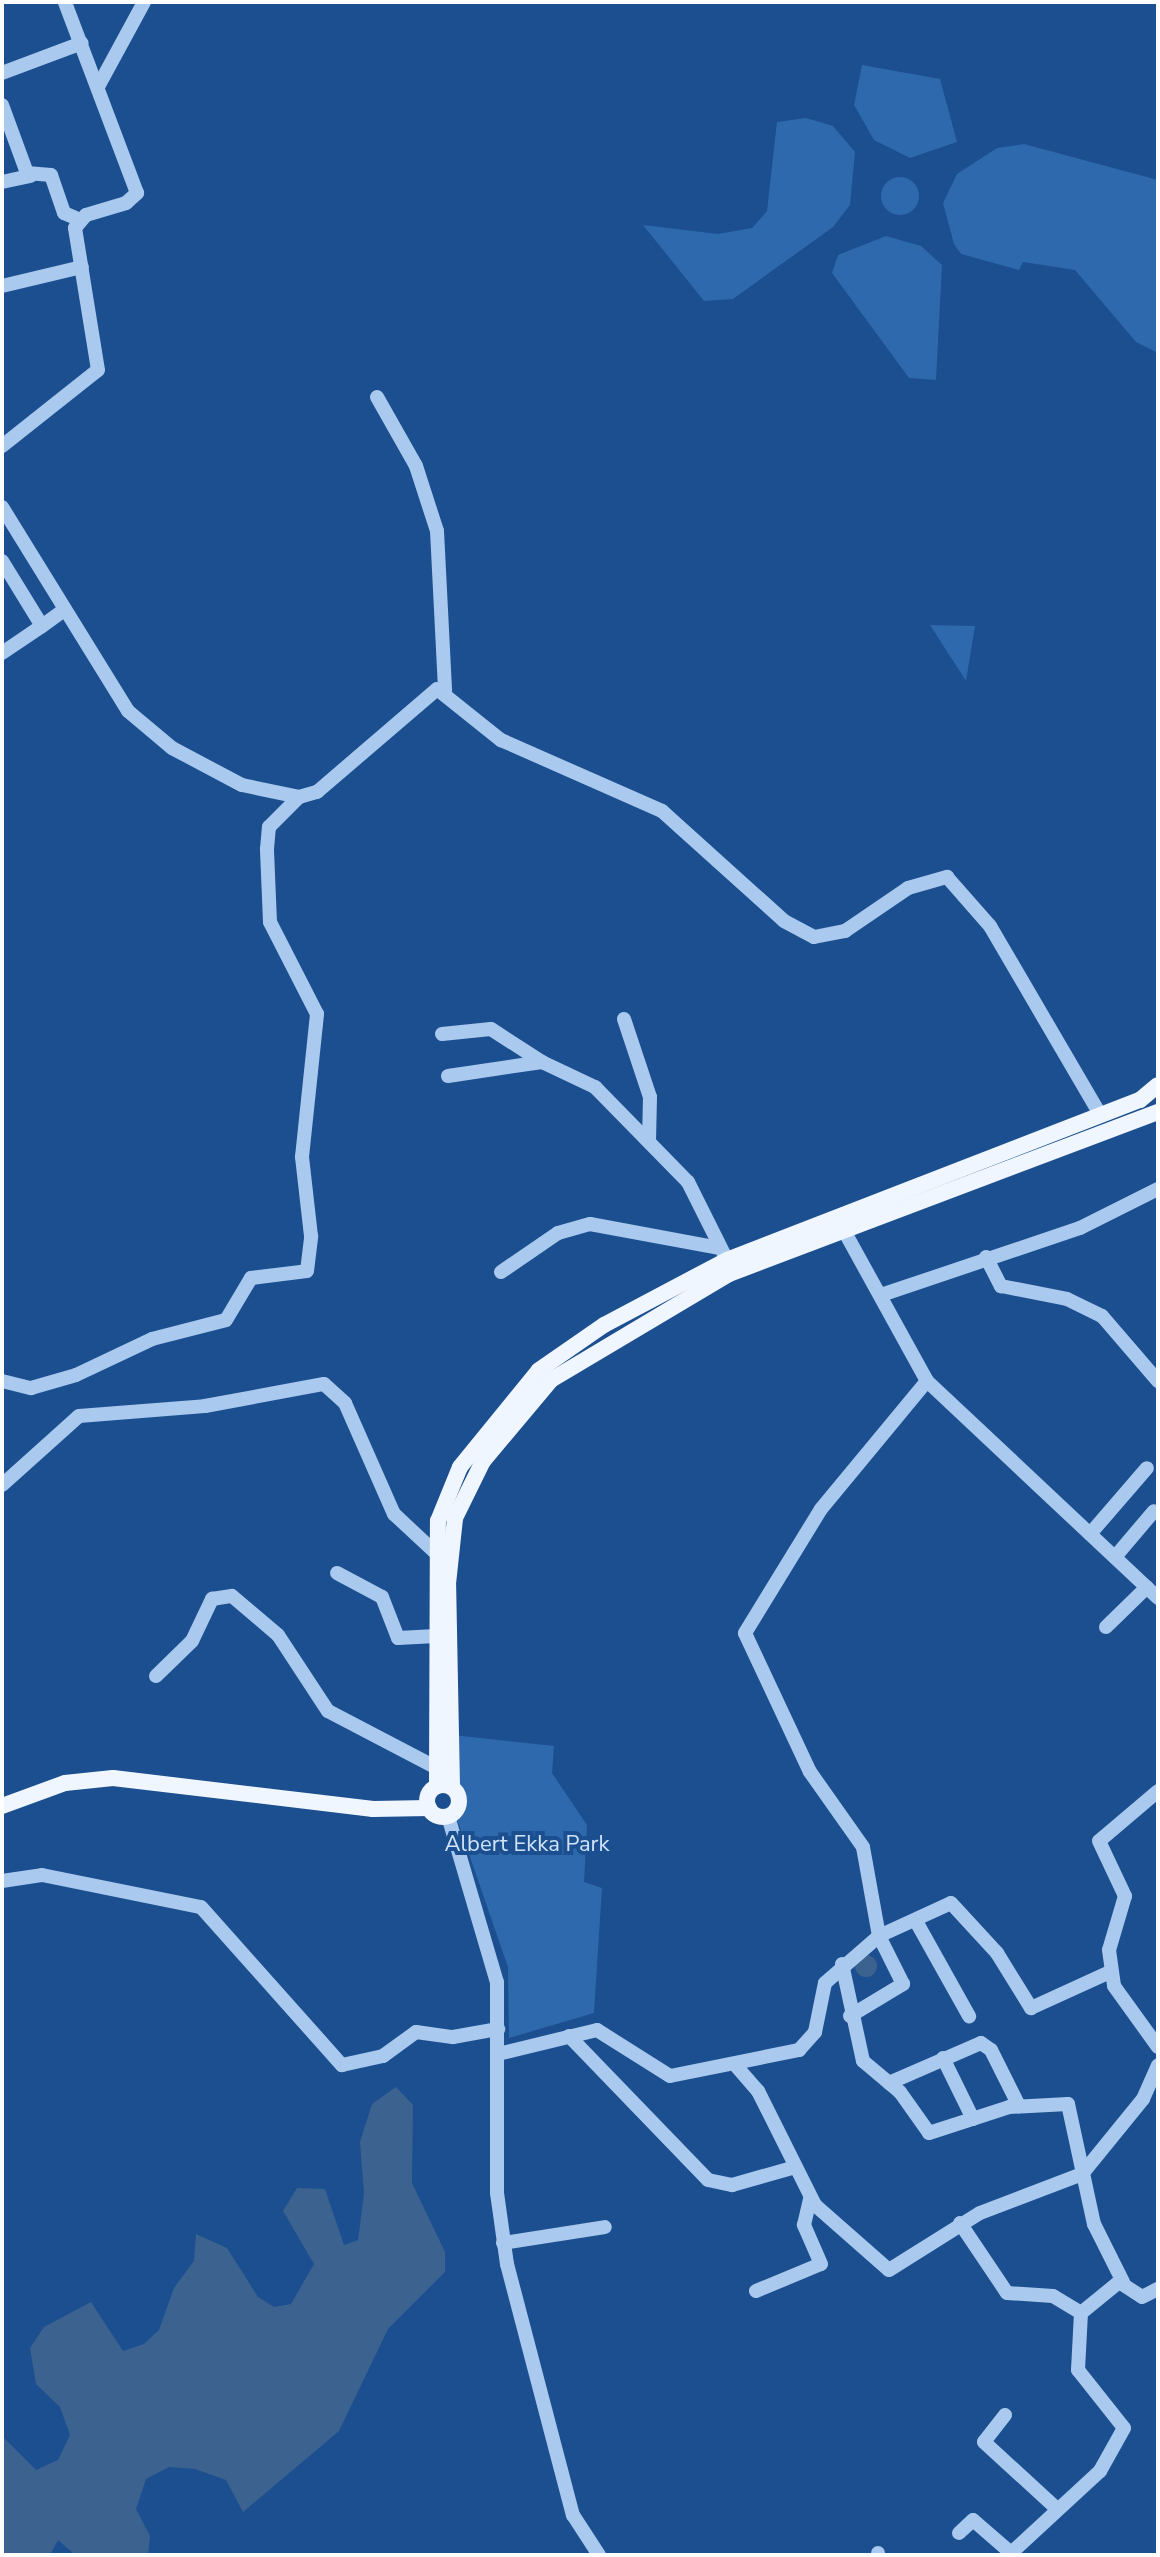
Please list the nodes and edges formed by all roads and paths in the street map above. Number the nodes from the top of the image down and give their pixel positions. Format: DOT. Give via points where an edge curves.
graph roads {
  1 [pos="65,2"];
  2 [pos="144,2"];
  3 [pos="82,43"];
  4 [pos="2,73"];
  5 [pos="99,85"];
  6 [pos="2,105"];
  7 [pos="30,176"];
  8 [pos="2,182"];
  9 [pos="78,219"];
  10 [pos="82,267"];
  11 [pos="2,286"];
  12 [pos="377,397"];
  13 [pos="2,446"];
  14 [pos="2,507"];
  15 [pos="2,561"];
  16 [pos="63,611"];
  17 [pos="42,626"];
  18 [pos="2,653"];
  19 [pos="445,691"];
  20 [pos="299,797"];
  21 [pos="624,1019"];
  22 [pos="442,1034"];
  23 [pos="542,1062"];
  24 [pos="448,1076"];
  25 [pos="1158,1085"];
  26 [pos="1158,1112"];
  27 [pos="1100,1114"];
  28 [pos="649,1141"];
  29 [pos="1158,1189"];
  30 [pos="843,1229"];
  31 [pos="723,1254"];
  32 [pos="986,1257"];
  33 [pos="501,1272"];
  34 [pos="884,1294"];
  35 [pos="2,1381"];
  36 [pos="927,1381"];
  37 [pos="1158,1381"];
  38 [pos="1147,1468"];
  39 [pos="2,1485"];
  40 [pos="1154,1511"];
  41 [pos="1090,1534"];
  42 [pos="436,1553"];
  43 [pos="1115,1557"];
  44 [pos="337,1573"];
  45 [pos="1152,1593"];
  46 [pos="1106,1627"];
  47 [pos="436,1636"];
  48 [pos="156,1676"];
  49 [pos="442,1780"];
  50 [pos="1158,1791"];
  51 [pos="2,1806"];
  52 [pos="429,1808"];
  53 [pos="448,1816"];
  54 [pos="2,1881"];
  55 [pos="917,1923"];
  56 [pos="879,1936"];
  57 [pos="842,1964"];
  58 [pos="1110,1972"];
  59 [pos="850,2016"];
  60 [pos="969,2016"];
  61 [pos="498,2029"];
  62 [pos="569,2036"];
  63 [pos="1158,2047"];
  64 [pos="498,2054"];
  65 [pos="943,2058"];
  66 [pos="1158,2065"];
  67 [pos="737,2067"];
  68 [pos="889,2083"];
  69 [pos="1019,2106"];
  70 [pos="973,2119"];
  71 [pos="795,2167"];
  72 [pos="1082,2174"];
  73 [pos="810,2198"];
  74 [pos="960,2223"];
  75 [pos="605,2227"];
  76 [pos="503,2243"];
  77 [pos="1123,2282"];
  78 [pos="1158,2289"];
  79 [pos="756,2291"];
  80 [pos="1081,2313"];
  81 [pos="1005,2415"];
  82 [pos="1055,2507"];
  83 [pos="959,2533"];
  84 [pos="1010,2554"];
  85 [pos="599,2555"];
  1 -- 3 [label="street"];
  2 -- 5 [label="street"];
  3 -- 4 [label="street"];
  3 -- 5 [label="street"];
  5 -- 9 [label="street" via="137,193"];
  6 -- 7 [label="street"];
  7 -- 8 [label="street"];
  7 -- 9 [label="street" via="51,175 64,213"];
  9 -- 10 [label="street"];
  10 -- 11 [label="street"];
  10 -- 13 [label="street" via="98,370"];
  12 -- 19 [label="street" via="416,466 437,531"];
  14 -- 16 [label="street"];
  15 -- 17 [label="street"];
  16 -- 17 [label="street"];
  16 -- 20 [label="street" via="128,711 153,734 242,785"];
  17 -- 18 [label="street"];
  19 -- 20 [label="street" via="419,699 345,772"];
  19 -- 27 [label="street" via="501,740 662,811 784,921 814,937 845,931 934,876 959,884"];
  20 -- 35 [label="street" via="269,827 267,849 270,922 317,1014 302,1157 311,1236 307,1271 251,1278 226,1320 152,1339 76,1375 31,1388"];
  21 -- 28 [label="street" via="650,1097"];
  22 -- 23 [label="street" via="491,1029"];
  23 -- 24 [label="street"];
  23 -- 28 [label="street" via="595,1087"];
  25 -- 27 [label="main road"];
  26 -- 30 [label="main road"];
  27 -- 31 [label="main road"];
  28 -- 31 [label="street" via="705,1207"];
  29 -- 32 [label="street" via="1080,1228"];
  30 -- 34 [label="street"];
  30 -- 49 [label="main road" via="729,1274 575,1360 483,1461 461,1497 451,1540"];
  31 -- 33 [label="street" via="590,1224 558,1233"];
  31 -- 42 [label="main road" via="539,1370 460,1467 438,1521"];
  32 -- 34 [label="street"];
  32 -- 37 [label="street" via="1001,1286 1067,1299 1102,1316"];
  34 -- 36 [label="street"];
  36 -- 41 [label="street"];
  36 -- 56 [label="street" via="821,1509 745,1633 810,1772 863,1847"];
  38 -- 41 [label="street"];
  39 -- 42 [label="street" via="79,1416 239,1402 324,1384 345,1403 394,1514"];
  40 -- 43 [label="street"];
  41 -- 43 [label="street"];
  42 -- 47 [label="main road"];
  43 -- 45 [label="street"];
  44 -- 47 [label="street" via="382,1597 398,1638"];
  45 -- 46 [label="street"];
  47 -- 49 [label="main road"];
  48 -- 49 [label="street" via="192,1641 212,1599 232,1596 278,1635 328,1711"];
  49 -- 52 [label="main road"];
  49 -- 53 [label="main road" via="459,1805"];
  50 -- 58 [label="street" via="1099,1837 1125,1896 1110,1942"];
  51 -- 52 [label="main road" via="65,1783 113,1778 373,1809"];
  52 -- 53 [label="main road"];
  53 -- 61 [label="street" via="493,1952"];
  54 -- 61 [label="street" via="42,1875 201,1907 342,2065 383,2056 416,2032 453,2037"];
  55 -- 56 [label="street"];
  55 -- 58 [label="street" via="955,1906 1031,2008"];
  55 -- 60 [label="street"];
  56 -- 57 [label="street"];
  56 -- 59 [label="street" via="903,1984"];
  57 -- 59 [label="street"];
  57 -- 67 [label="street" via="821,1994 811,2042"];
  58 -- 63 [label="street"];
  59 -- 68 [label="street" via="863,2061"];
  61 -- 64 [label="street"];
  62 -- 64 [label="street"];
  62 -- 67 [label="street" via="597,2030 670,2076"];
  62 -- 71 [label="street" via="708,2180 732,2185"];
  64 -- 76 [label="street"];
  65 -- 68 [label="street"];
  65 -- 69 [label="street" via="986,2045"];
  65 -- 70 [label="street"];
  66 -- 72 [label="street" via="1143,2099"];
  67 -- 71 [label="street" via="758,2091"];
  68 -- 70 [label="street" via="929,2133"];
  69 -- 70 [label="street"];
  69 -- 72 [label="street" via="1068,2104"];
  71 -- 73 [label="street"];
  72 -- 74 [label="street"];
  72 -- 77 [label="street" via="1094,2224"];
  73 -- 74 [label="street" via="853,2231 882,2269"];
  73 -- 79 [label="street" via="804,2225 821,2264"];
  74 -- 80 [label="street" via="1007,2293 1053,2296"];
  75 -- 76 [label="street"];
  76 -- 85 [label="street" via="573,2515"];
  77 -- 78 [label="street" via="1142,2297"];
  77 -- 80 [label="street"];
  80 -- 82 [label="street" via="1078,2370 1124,2428 1109,2461"];
  81 -- 82 [label="street" via="984,2442"];
  82 -- 84 [label="street"];
  83 -- 84 [label="street" via="973,2520"];
}
